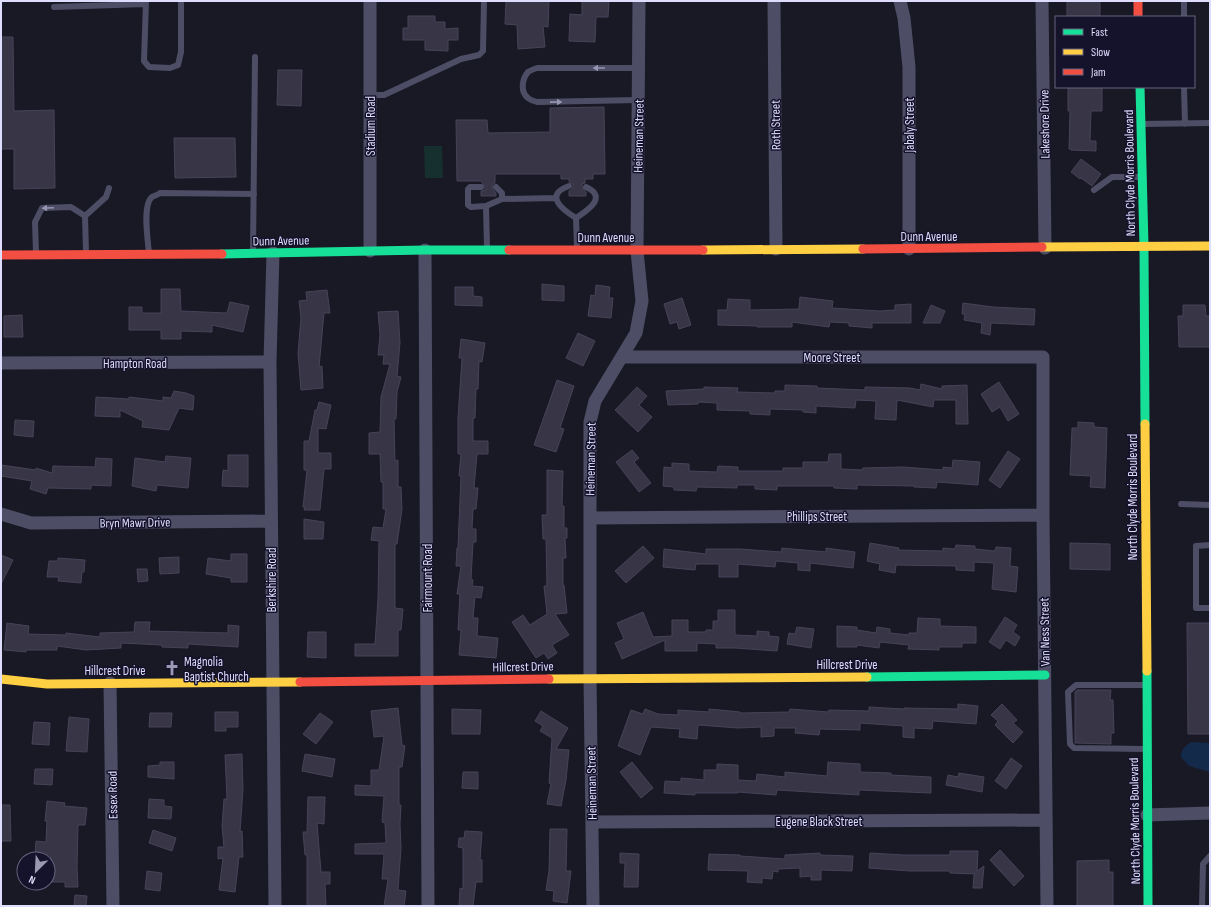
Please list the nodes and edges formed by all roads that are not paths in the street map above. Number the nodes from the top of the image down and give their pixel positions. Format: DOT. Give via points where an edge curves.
graph roads {
  1 [pos="181,1"];
  2 [pos="370,1"];
  3 [pos="484,1"];
  4 [pos="638,1"];
  5 [pos="774,1"];
  6 [pos="900,1"];
  7 [pos="1042,1"];
  8 [pos="1138,1"];
  9 [pos="1184,1"];
  10 [pos="146,3"];
  11 [pos="54,8"];
  12 [pos="1138,16"];
  13 [pos="1184,16"];
  14 [pos="255,57"];
  15 [pos="638,68"];
  16 [pos="1140,88"];
  17 [pos="1184,88"];
  18 [pos="370,95"];
  19 [pos="638,100"];
  20 [pos="1210,123"];
  21 [pos="1141,124"];
  22 [pos="1184,124"];
  23 [pos="1142,177"];
  24 [pos="569,186"];
  25 [pos="481,187"];
  26 [pos="496,187"];
  27 [pos="586,187"];
  28 [pos="109,188"];
  29 [pos="1094,190"];
  30 [pos="254,194"];
  31 [pos="556,198"];
  32 [pos="502,199"];
  33 [pos="486,206"];
  34 [pos="85,216"];
  35 [pos="576,218"];
  36 [pos="1144,246"];
  37 [pos="1210,246"];
  38 [pos="1045,248"];
  39 [pos="776,249"];
  40 [pos="909,249"];
  41 [pos="425,250"];
  42 [pos="487,250"];
  43 [pos="577,250"];
  44 [pos="370,251"];
  45 [pos="637,251"];
  46 [pos="273,253"];
  47 [pos="36,254"];
  48 [pos="149,254"];
  49 [pos="253,254"];
  50 [pos="1,255"];
  51 [pos="86,255"];
  52 [pos="622,357"];
  53 [pos="1044,357"];
  54 [pos="270,362"];
  55 [pos="1,364"];
  56 [pos="1181,504"];
  57 [pos="1209,504"];
  58 [pos="1,514"];
  59 [pos="1043,515"];
  60 [pos="590,518"];
  61 [pos="271,521"];
  62 [pos="1210,545"];
  63 [pos="1210,608"];
  64 [pos="1045,675"];
  65 [pos="590,678"];
  66 [pos="1,679"];
  67 [pos="427,680"];
  68 [pos="272,682"];
  69 [pos="110,683"];
  70 [pos="1146,685"];
  71 [pos="1147,749"];
  72 [pos="1210,813"];
  73 [pos="1147,815"];
  74 [pos="1046,820"];
  75 [pos="592,822"];
  76 [pos="1210,856"];
  77 [pos="113,906"];
  78 [pos="275,906"];
  79 [pos="428,906"];
  80 [pos="593,906"];
  81 [pos="1047,906"];
  82 [pos="1148,906"];
  83 [pos="1202,906"];
  1 -- 10 [label="lane" via="181,52 178,65 170,68 149,67 144,61"];
  2 -- 18 [label="street, Stadium Road"];
  3 -- 18 [label="lane" via="483,51 479,55 461,59 384,95"];
  4 -- 15 [label="street, Heineman Street"];
  5 -- 39 [label="street, Roth Street"];
  6 -- 40 [label="street, Jabaly Street" via="909,67"];
  7 -- 38 [label="street, Lakeshore Drive"];
  8 -- 12 [label="main road"];
  9 -- 13 [label="lane"];
  10 -- 11 [label="lane"];
  14 -- 30 [label="lane"];
  15 -- 19 [label="street, Heineman Street"];
  15 -- 19 [label="lane, one-way" via="537,68 529,71 523,84 523,90 528,98 537,102"];
  16 -- 21 [label="main road, North Clyde Morris Boulevard"];
  17 -- 22 [label="lane"];
  18 -- 44 [label="street, Stadium Road"];
  19 -- 45 [label="street, Heineman Street"];
  20 -- 22 [label="lane"];
  21 -- 22 [label="lane"];
  21 -- 23 [label="main road, North Clyde Morris Boulevard"];
  23 -- 29 [label="lane" via="1112,177"];
  23 -- 36 [label="main road, North Clyde Morris Boulevard"];
  24 -- 31 [label="lane" via="558,192"];
  25 -- 33 [label="lane" via="468,189 468,205"];
  26 -- 32 [label="lane" via="502,193"];
  27 -- 35 [label="lane" via="594,192 596,201"];
  28 -- 34 [label="lane" via="106,197"];
  30 -- 48 [label="lane" via="160,194 151,197 146,213"];
  30 -- 49 [label="lane"];
  31 -- 32 [label="lane"];
  31 -- 35 [label="lane" via="557,203"];
  32 -- 33 [label="lane"];
  33 -- 42 [label="lane"];
  34 -- 47 [label="lane, one-way" via="70,207 42,208 35,222"];
  34 -- 51 [label="lane"];
  35 -- 43 [label="lane"];
  36 -- 37 [label="main road, Dunn Avenue"];
  36 -- 38 [label="main road, Dunn Avenue"];
  36 -- 70 [label="main road, North Clyde Morris Boulevard"];
  38 -- 40 [label="main road, Dunn Avenue"];
  39 -- 40 [label="main road, Dunn Avenue"];
  39 -- 45 [label="main road, Dunn Avenue"];
  41 -- 42 [label="main road, Dunn Avenue"];
  41 -- 44 [label="main road, Dunn Avenue"];
  41 -- 67 [label="street, Fairmount Road"];
  42 -- 43 [label="main road, Dunn Avenue"];
  43 -- 45 [label="main road, Dunn Avenue"];
  44 -- 46 [label="main road, Dunn Avenue"];
  45 -- 52 [label="street, Heineman Street" via="642,301 636,333"];
  46 -- 49 [label="main road, Dunn Avenue"];
  46 -- 54 [label="street, Berkshire Road"];
  47 -- 50 [label="main road, Dunn Avenue"];
  47 -- 51 [label="main road, Dunn Avenue"];
  48 -- 49 [label="main road, Dunn Avenue"];
  48 -- 51 [label="main road, Dunn Avenue"];
  52 -- 53 [label="street, Moore Street"];
  52 -- 60 [label="street, Heineman Street" via="594,401 590,422"];
  53 -- 59 [label="street, Van Ness Street"];
  54 -- 55 [label="street, Hampton Road"];
  54 -- 61 [label="street, Berkshire Road"];
  56 -- 57 [label="lane"];
  58 -- 61 [label="street, Bryn Mawr Drive" via="31,523"];
  59 -- 60 [label="street, Phillips Street"];
  59 -- 64 [label="street, Van Ness Street"];
  60 -- 65 [label="street, Heineman Street"];
  61 -- 68 [label="street, Berkshire Road"];
  62 -- 63 [label="lane" via="1196,546 1196,608"];
  64 -- 65 [label="main road, Hillcrest Drive"];
  64 -- 74 [label="street, Van Ness Street"];
  65 -- 67 [label="main road, Hillcrest Drive"];
  65 -- 75 [label="street, Heineman Street"];
  66 -- 69 [label="main road, Hillcrest Drive" via="47,684"];
  67 -- 68 [label="main road, Hillcrest Drive"];
  67 -- 79 [label="street, Fairmount Road"];
  68 -- 69 [label="main road, Hillcrest Drive"];
  68 -- 78 [label="street, Berkshire Road"];
  69 -- 77 [label="street, Essex Road"];
  70 -- 71 [label="main road, North Clyde Morris Boulevard"];
  70 -- 71 [label="lane" via="1076,685 1068,692 1070,744 1074,748"];
  71 -- 73 [label="main road, North Clyde Morris Boulevard"];
  72 -- 73 [label="street"];
  73 -- 82 [label="main road, North Clyde Morris Boulevard"];
  74 -- 75 [label="street, Eugene Black Street"];
  74 -- 81 [label="street, Van Ness Street"];
  75 -- 80 [label="street, Heineman Street"];
  76 -- 83 [label="lane" via="1203,864"];
}
